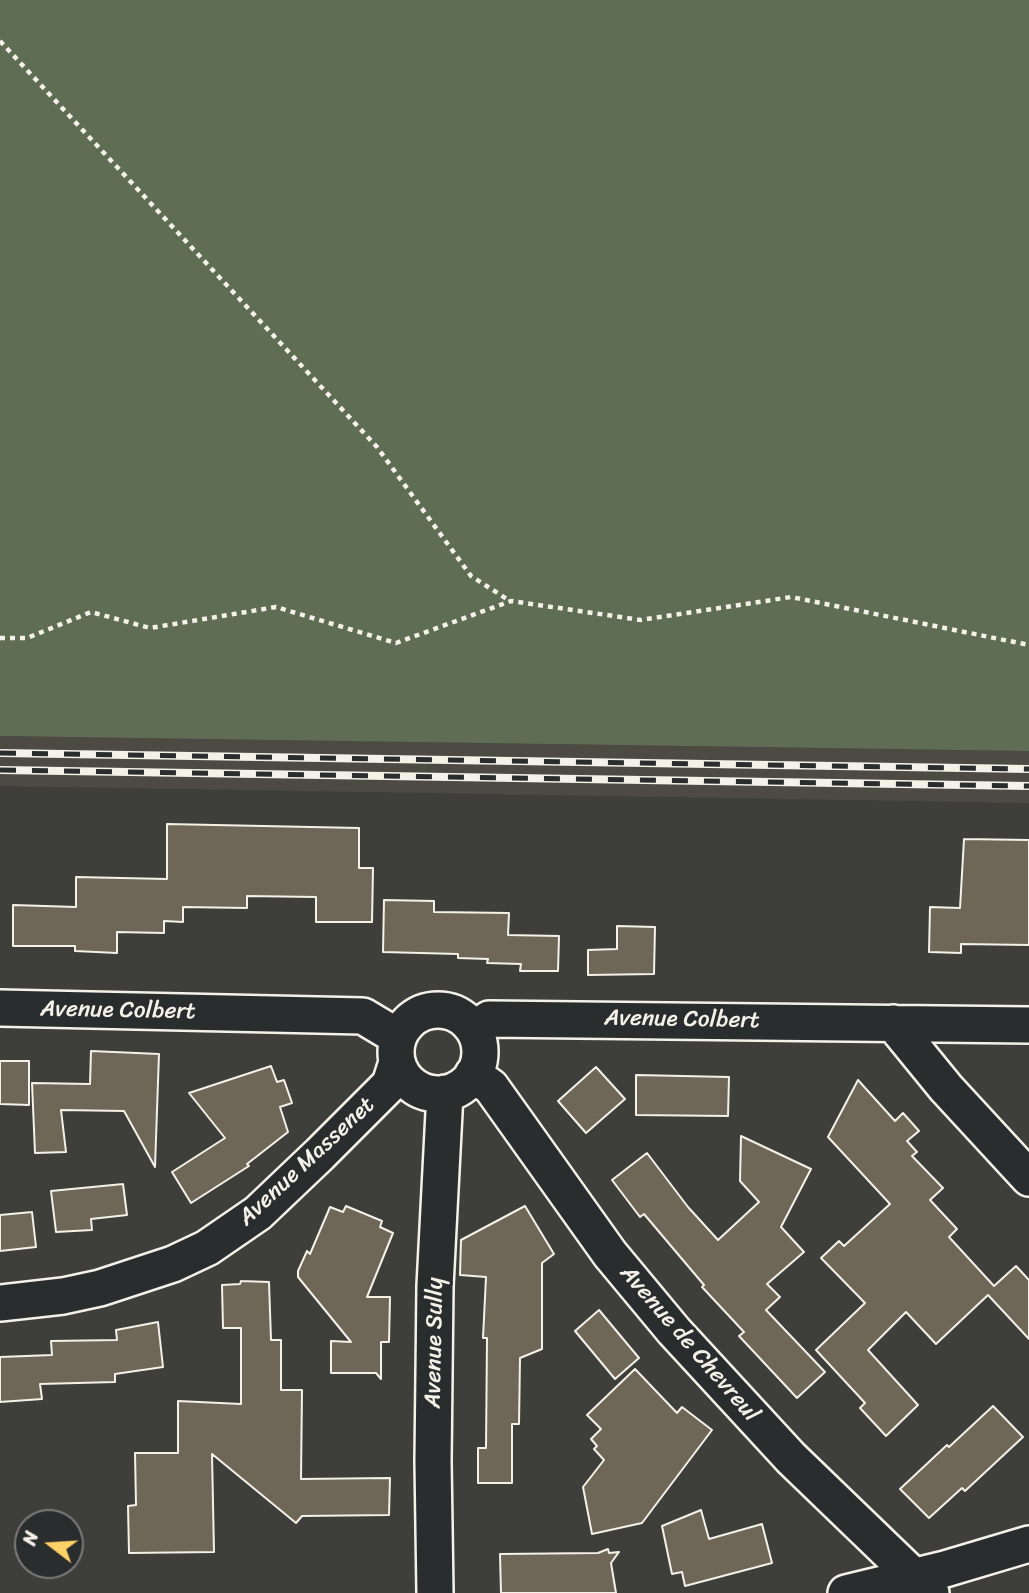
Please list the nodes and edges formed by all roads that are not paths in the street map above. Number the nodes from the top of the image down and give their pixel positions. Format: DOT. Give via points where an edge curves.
graph roads {
  1 [pos="0,1008"];
  2 [pos="892,1023"];
  3 [pos="1029,1025"];
  4 [pos="474,1030"];
  5 [pos="398,1049"];
  6 [pos="473,1074"];
  7 [pos="445,1093"];
  8 [pos="1029,1178"];
  9 [pos="0,1303"];
  10 [pos="1029,1544"];
  11 [pos="922,1584"];
  12 [pos="435,1593"];
  13 [pos="846,1593"];
  1 -- 5 [label="street, Avenue Colbert" via="363,1016"];
  2 -- 3 [label="street, Avenue Colbert"];
  2 -- 4 [label="street, Avenue Colbert" via="489,1019"];
  2 -- 8 [label="street"];
  4 -- 5 [label="street" via="454,1012 427,1011 405,1025"];
  4 -- 6 [label="street" via="480,1052"];
  5 -- 7 [label="street" via="410,1083 420,1090"];
  5 -- 9 [label="street, Avenue Massenet" via="390,1084 258,1213 207,1248 100,1288"];
  6 -- 7 [label="street" via="466,1083"];
  6 -- 11 [label="street, Avenue de Chevreul" via="491,1087 610,1254 674,1331 791,1458"];
  7 -- 12 [label="street, Avenue Sully" via="435,1286"];
  10 -- 11 [label="street" via="945,1569"];
  11 -- 13 [label="street"];
}
